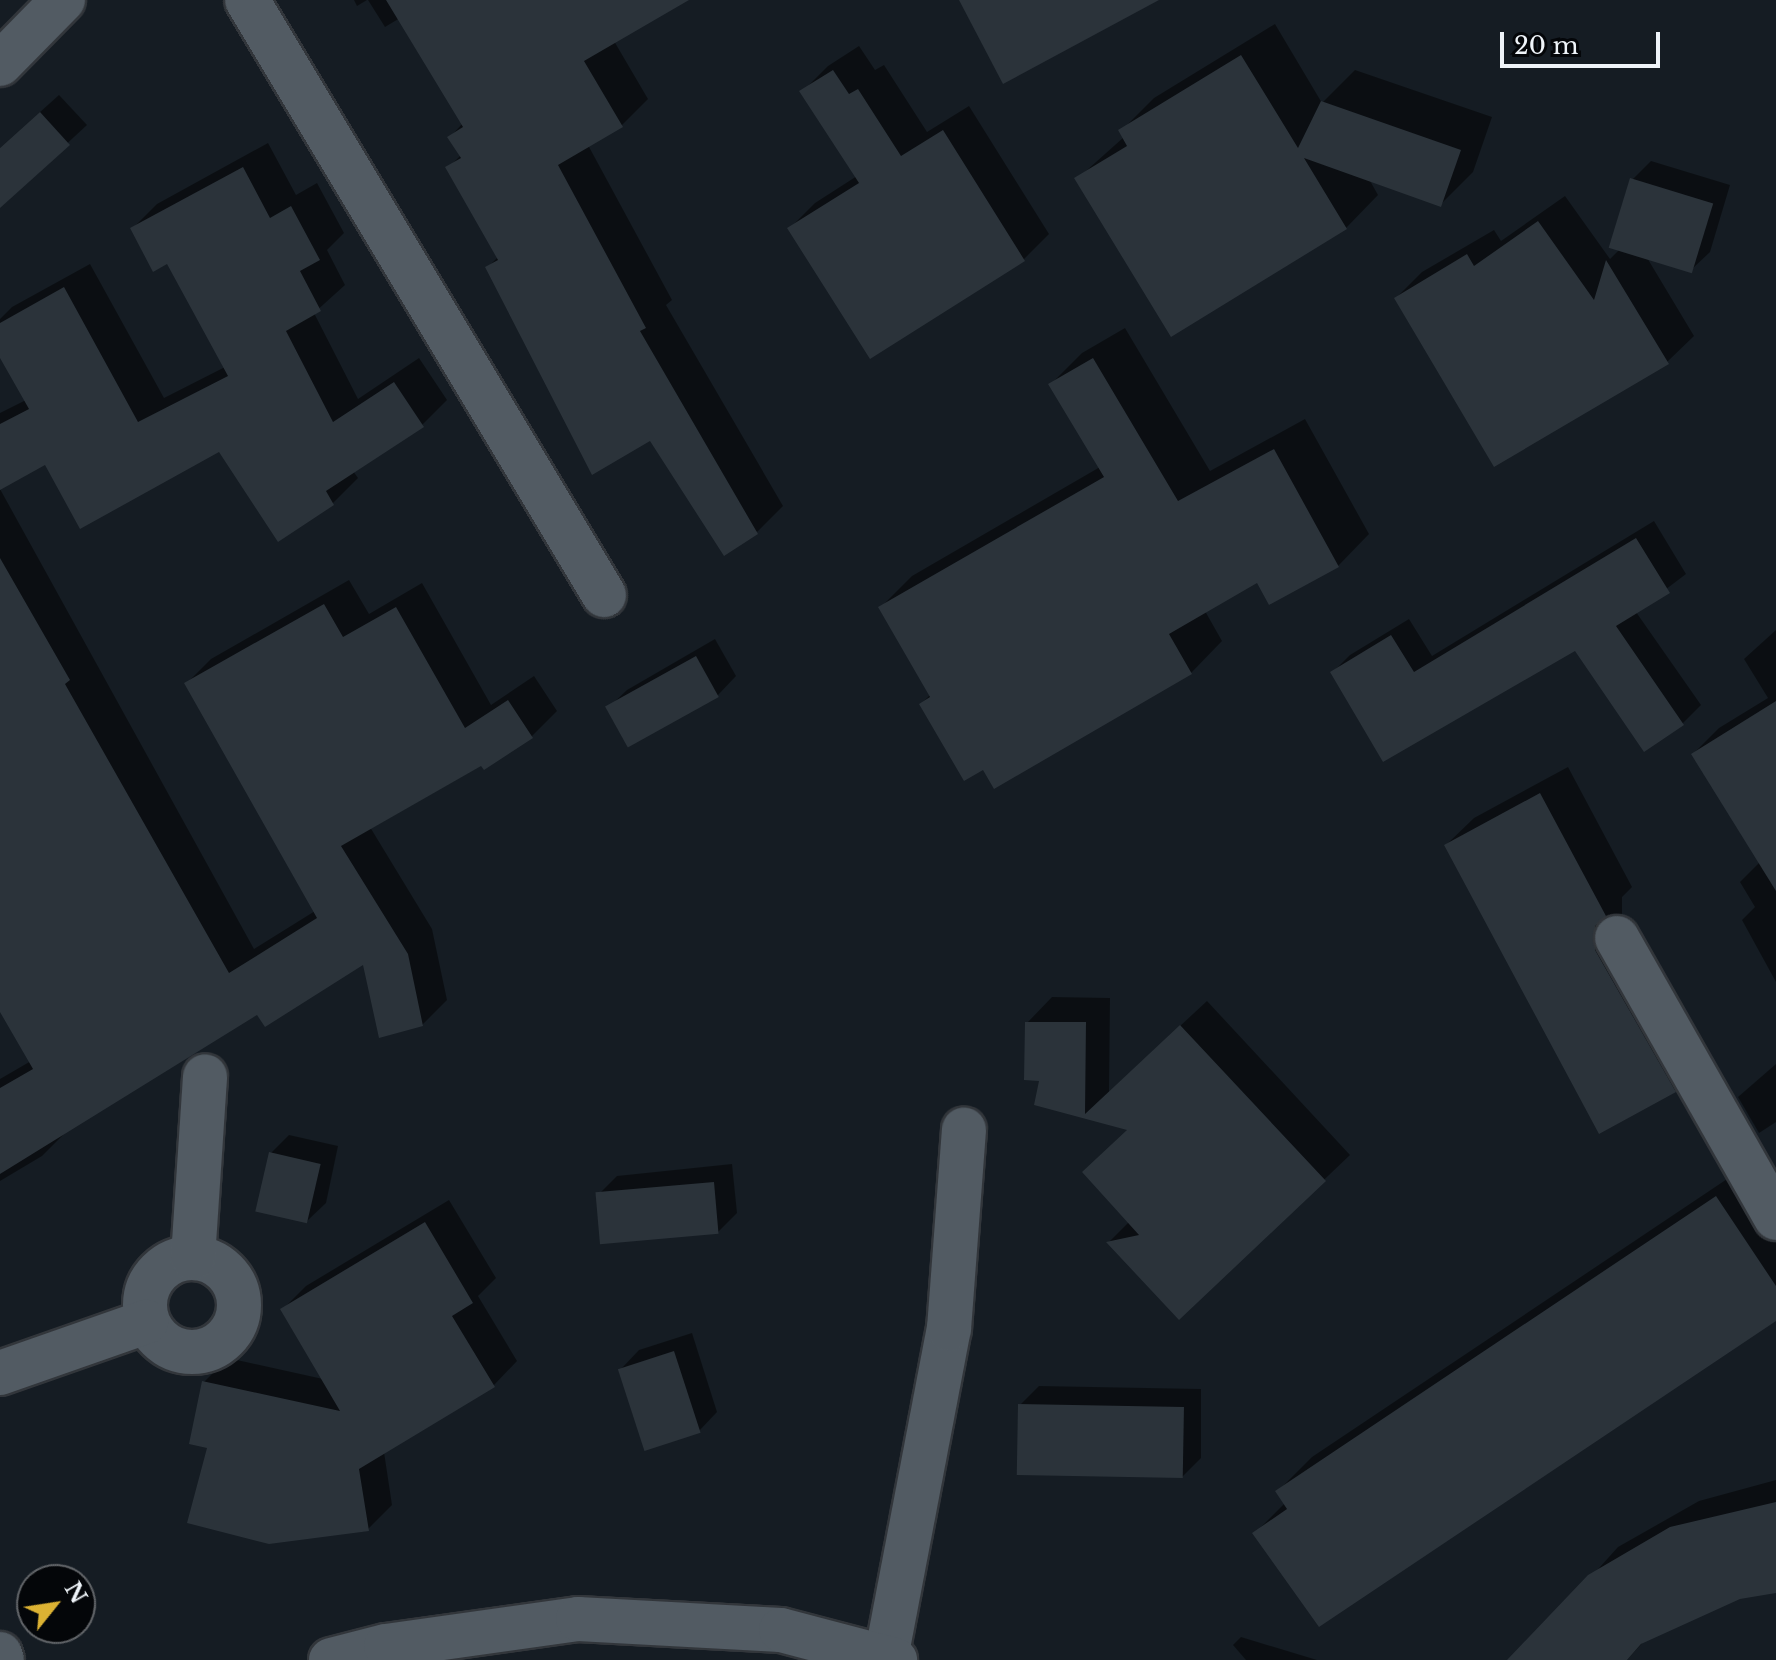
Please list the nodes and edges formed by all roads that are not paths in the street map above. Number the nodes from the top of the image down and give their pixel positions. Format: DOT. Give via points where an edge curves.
graph roads {
  1 [pos="63,0"];
  2 [pos="247,0"];
  3 [pos="0,64"];
  4 [pos="604,595"];
  5 [pos="1617,938"];
  6 [pos="205,1076"];
  7 [pos="964,1130"];
  8 [pos="1776,1218"];
  9 [pos="193,1258"];
  10 [pos="146,1322"];
  11 [pos="0,1373"];
  12 [pos="476,1647"];
  13 [pos="0,1654"];
  14 [pos="890,1659"];
  15 [pos="2,1660"];
  16 [pos="331,1660"];
  1 -- 3 [label="street"];
  2 -- 4 [label="street"];
  5 -- 8 [label="street"];
  6 -- 9 [label="street"];
  7 -- 14 [label="street" via="949,1329"];
  9 -- 10 [label="street" via="182,1257 158,1270 145,1294"];
  9 -- 10 [label="street" via="209,1260 231,1277 241,1302 235,1329 215,1349 188,1354 162,1344"];
  10 -- 11 [label="street"];
  12 -- 14 [label="street" via="578,1619 781,1630"];
  12 -- 16 [label="street"];
  13 -- 15 [label="street"];
}
